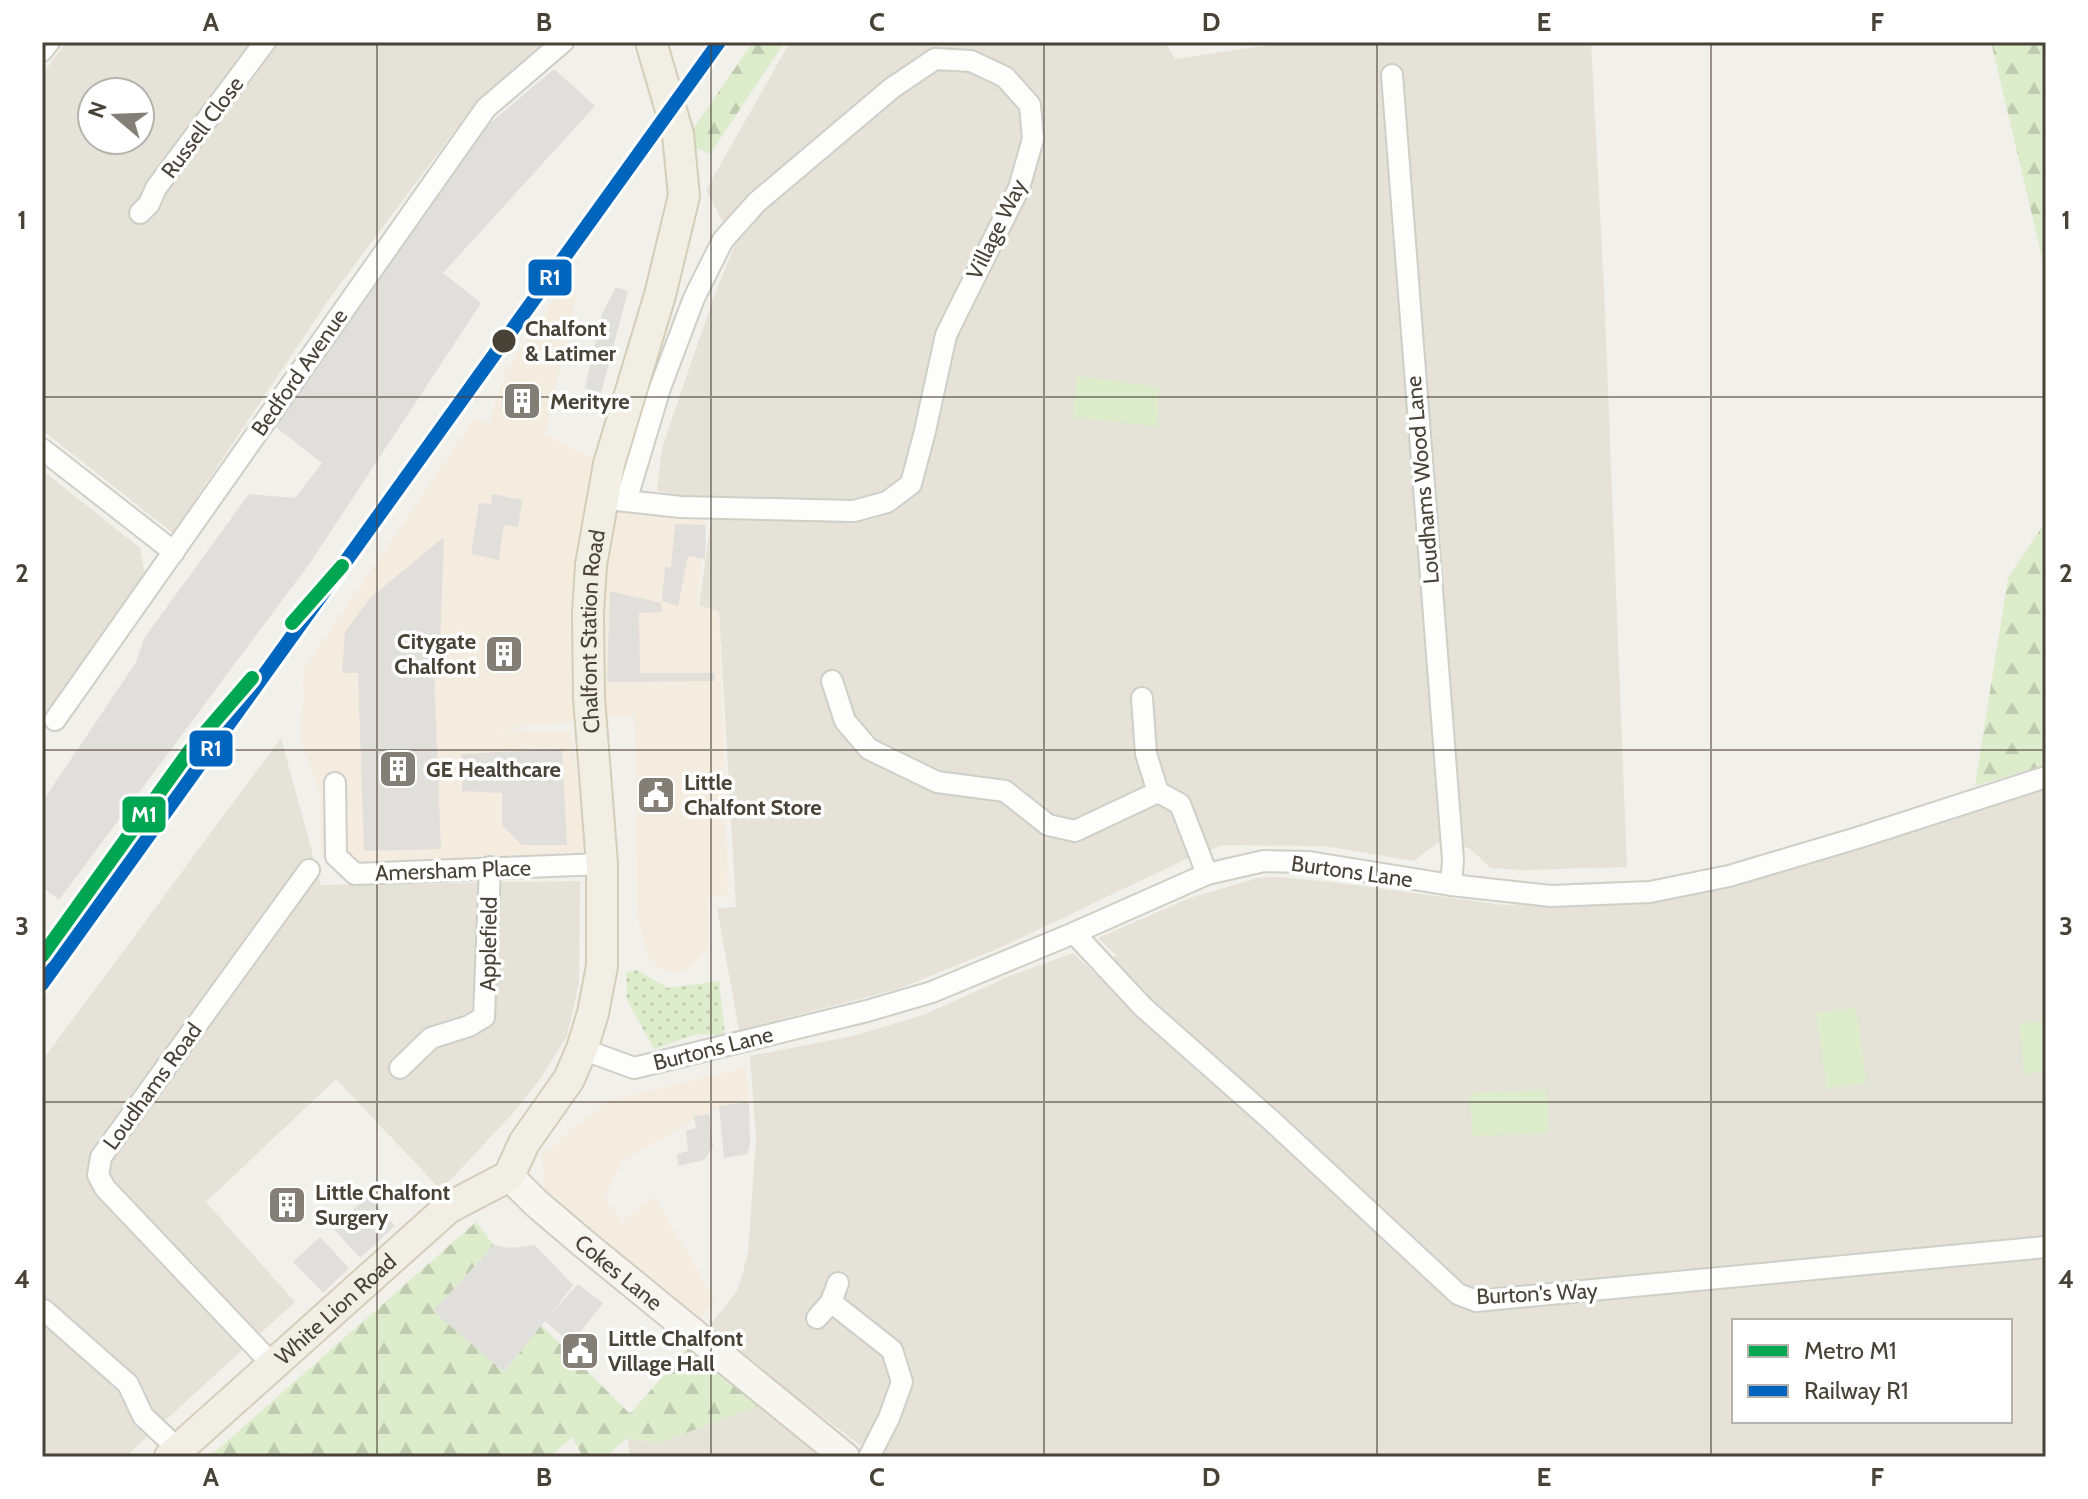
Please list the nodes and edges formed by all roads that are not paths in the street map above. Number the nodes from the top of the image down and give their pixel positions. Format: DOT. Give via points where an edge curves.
graph roads {
  1 [pos="49,42"];
  2 [pos="265,42"];
  3 [pos="563,42"];
  4 [pos="651,42"];
  5 [pos="42,51"];
  6 [pos="1392,75"];
  7 [pos="140,213"];
  8 [pos="42,449"];
  9 [pos="614,500"];
  10 [pos="174,552"];
  11 [pos="832,681"];
  12 [pos="1142,698"];
  13 [pos="55,720"];
  14 [pos="2046,777"];
  15 [pos="335,783"];
  16 [pos="1158,792"];
  17 [pos="602,864"];
  18 [pos="490,867"];
  19 [pos="309,870"];
  20 [pos="1207,874"];
  21 [pos="1451,885"];
  22 [pos="1074,933"];
  23 [pos="582,1049"];
  24 [pos="400,1068"];
  25 [pos="509,1176"];
  26 [pos="2046,1247"];
  27 [pos="828,1301"];
  28 [pos="44,1310"];
  29 [pos="272,1364"];
  30 [pos="174,1453"];
  31 [pos="845,1457"];
  32 [pos="869,1457"];
  1 -- 5 [label="street"];
  2 -- 7 [label="street, Russell Close"];
  3 -- 10 [label="street, Bedford Avenue" via="486,108"];
  4 -- 9 [label="main road, Chalfont Station Road" via="678,134 684,196 618,434"];
  6 -- 21 [label="street, Loudhams Wood Lane"];
  8 -- 10 [label="street"];
  9 -- 9 [label="street, Village Way" via="854,511 887,502 911,484 946,335 1019,188 1033,139 1030,105 1005,77 971,61 935,59 892,88 749,211 723,240 694,298"];
  9 -- 17 [label="main road, Chalfont Station Road" via="591,565 588,613 590,723"];
  10 -- 13 [label="street, Bedford Avenue"];
  11 -- 16 [label="street" via="845,721 869,749 937,782 1005,791 1048,825 1075,831"];
  12 -- 16 [label="street" via="1146,754"];
  14 -- 21 [label="street, Burtons Lane" via="1743,872 1650,892 1551,896"];
  15 -- 18 [label="street, Amersham Place" via="336,856 355,874 393,879"];
  16 -- 20 [label="street" via="1180,804"];
  17 -- 18 [label="street, Amersham Place"];
  17 -- 23 [label="main road, Chalfont Station Road" via="602,966"];
  18 -- 24 [label="street, Applefield" via="484,1017 431,1038"];
  19 -- 29 [label="street, Loudhams Road" via="101,1157 98,1175"];
  20 -- 21 [label="street, Burtons Lane" via="1264,861 1309,862"];
  20 -- 22 [label="street, Burtons Lane"];
  22 -- 23 [label="street, Burtons Lane" via="932,992 634,1068"];
  22 -- 26 [label="street, Burton's Way" via="1143,1007 1458,1294 1476,1301"];
  23 -- 25 [label="main road, Chalfont Station Road"];
  25 -- 29 [label="main road, White Lion Road" via="448,1208"];
  25 -- 31 [label="main road, Cokes Lane"];
  27 -- 32 [label="street" via="892,1350 902,1382"];
  28 -- 30 [label="street" via="128,1384 143,1416"];
  29 -- 30 [label="main road, White Lion Road"];
}
